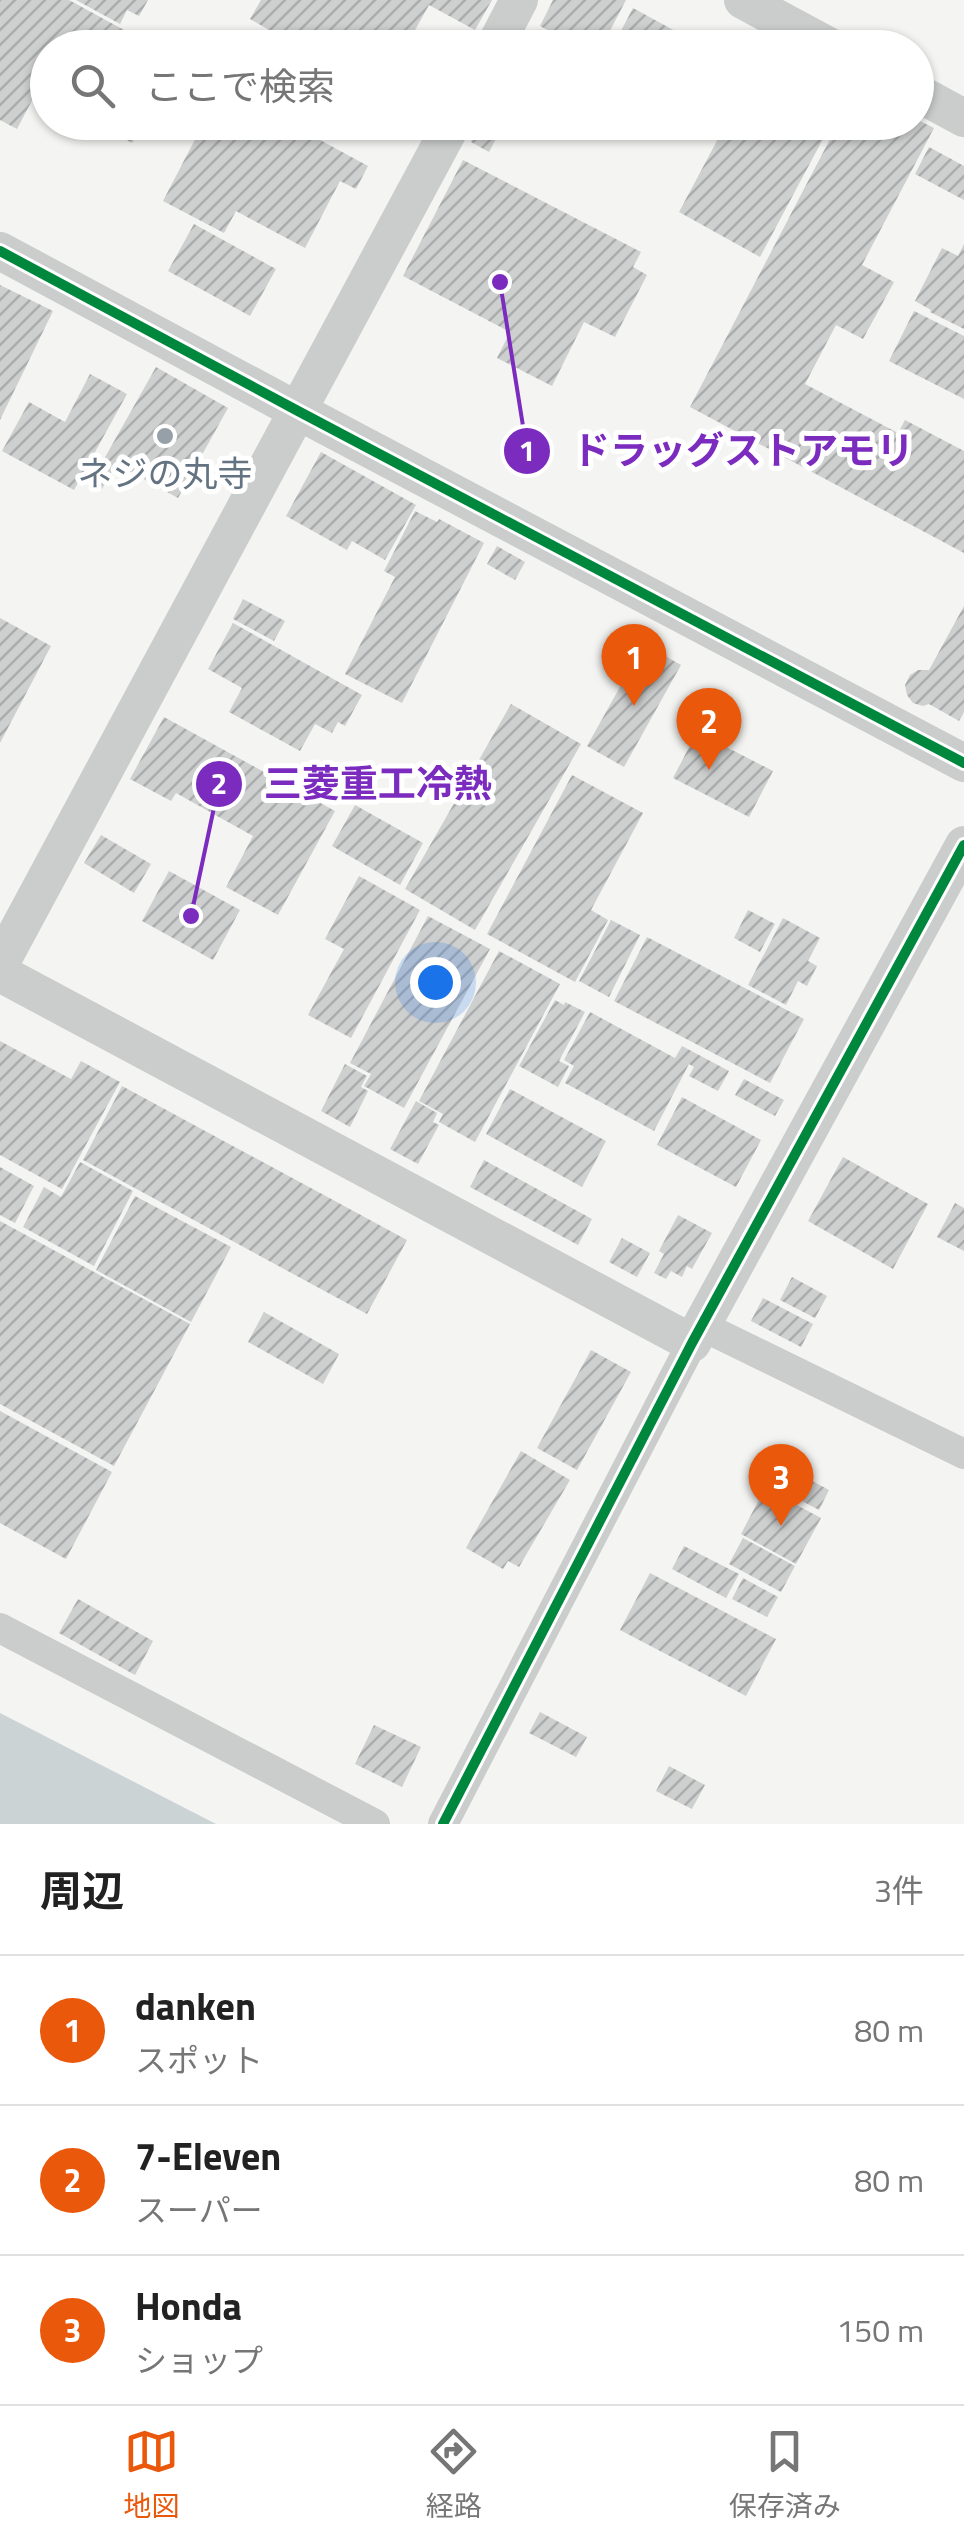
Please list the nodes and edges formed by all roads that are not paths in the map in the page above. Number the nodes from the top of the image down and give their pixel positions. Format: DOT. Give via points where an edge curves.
graph roads {
  1 [pos="519,0"];
  2 [pos="743,0"];
  3 [pos="503,30"];
  4 [pos="799,30"];
  5 [pos="934,102"];
  6 [pos="964,118"];
  7 [pos="443,140"];
  8 [pos="0,251"];
  9 [pos="298,411"];
  10 [pos="964,764"];
  11 [pos="964,845"];
  12 [pos="0,964"];
  13 [pos="0,973"];
  14 [pos="697,1335"];
  15 [pos="964,1454"];
  16 [pos="0,1628"];
  17 [pos="375,1824"];
  18 [pos="443,1824"];
  1 -- 3 [label="street"];
  2 -- 4 [label="street"];
  5 -- 6 [label="street"];
  7 -- 9 [label="street"];
  8 -- 9 [label="street"];
  9 -- 10 [label="street"];
  9 -- 12 [label="street"];
  11 -- 14 [label="street"];
  13 -- 14 [label="street"];
  14 -- 15 [label="street"];
  14 -- 18 [label="street"];
  16 -- 17 [label="street"];
}
